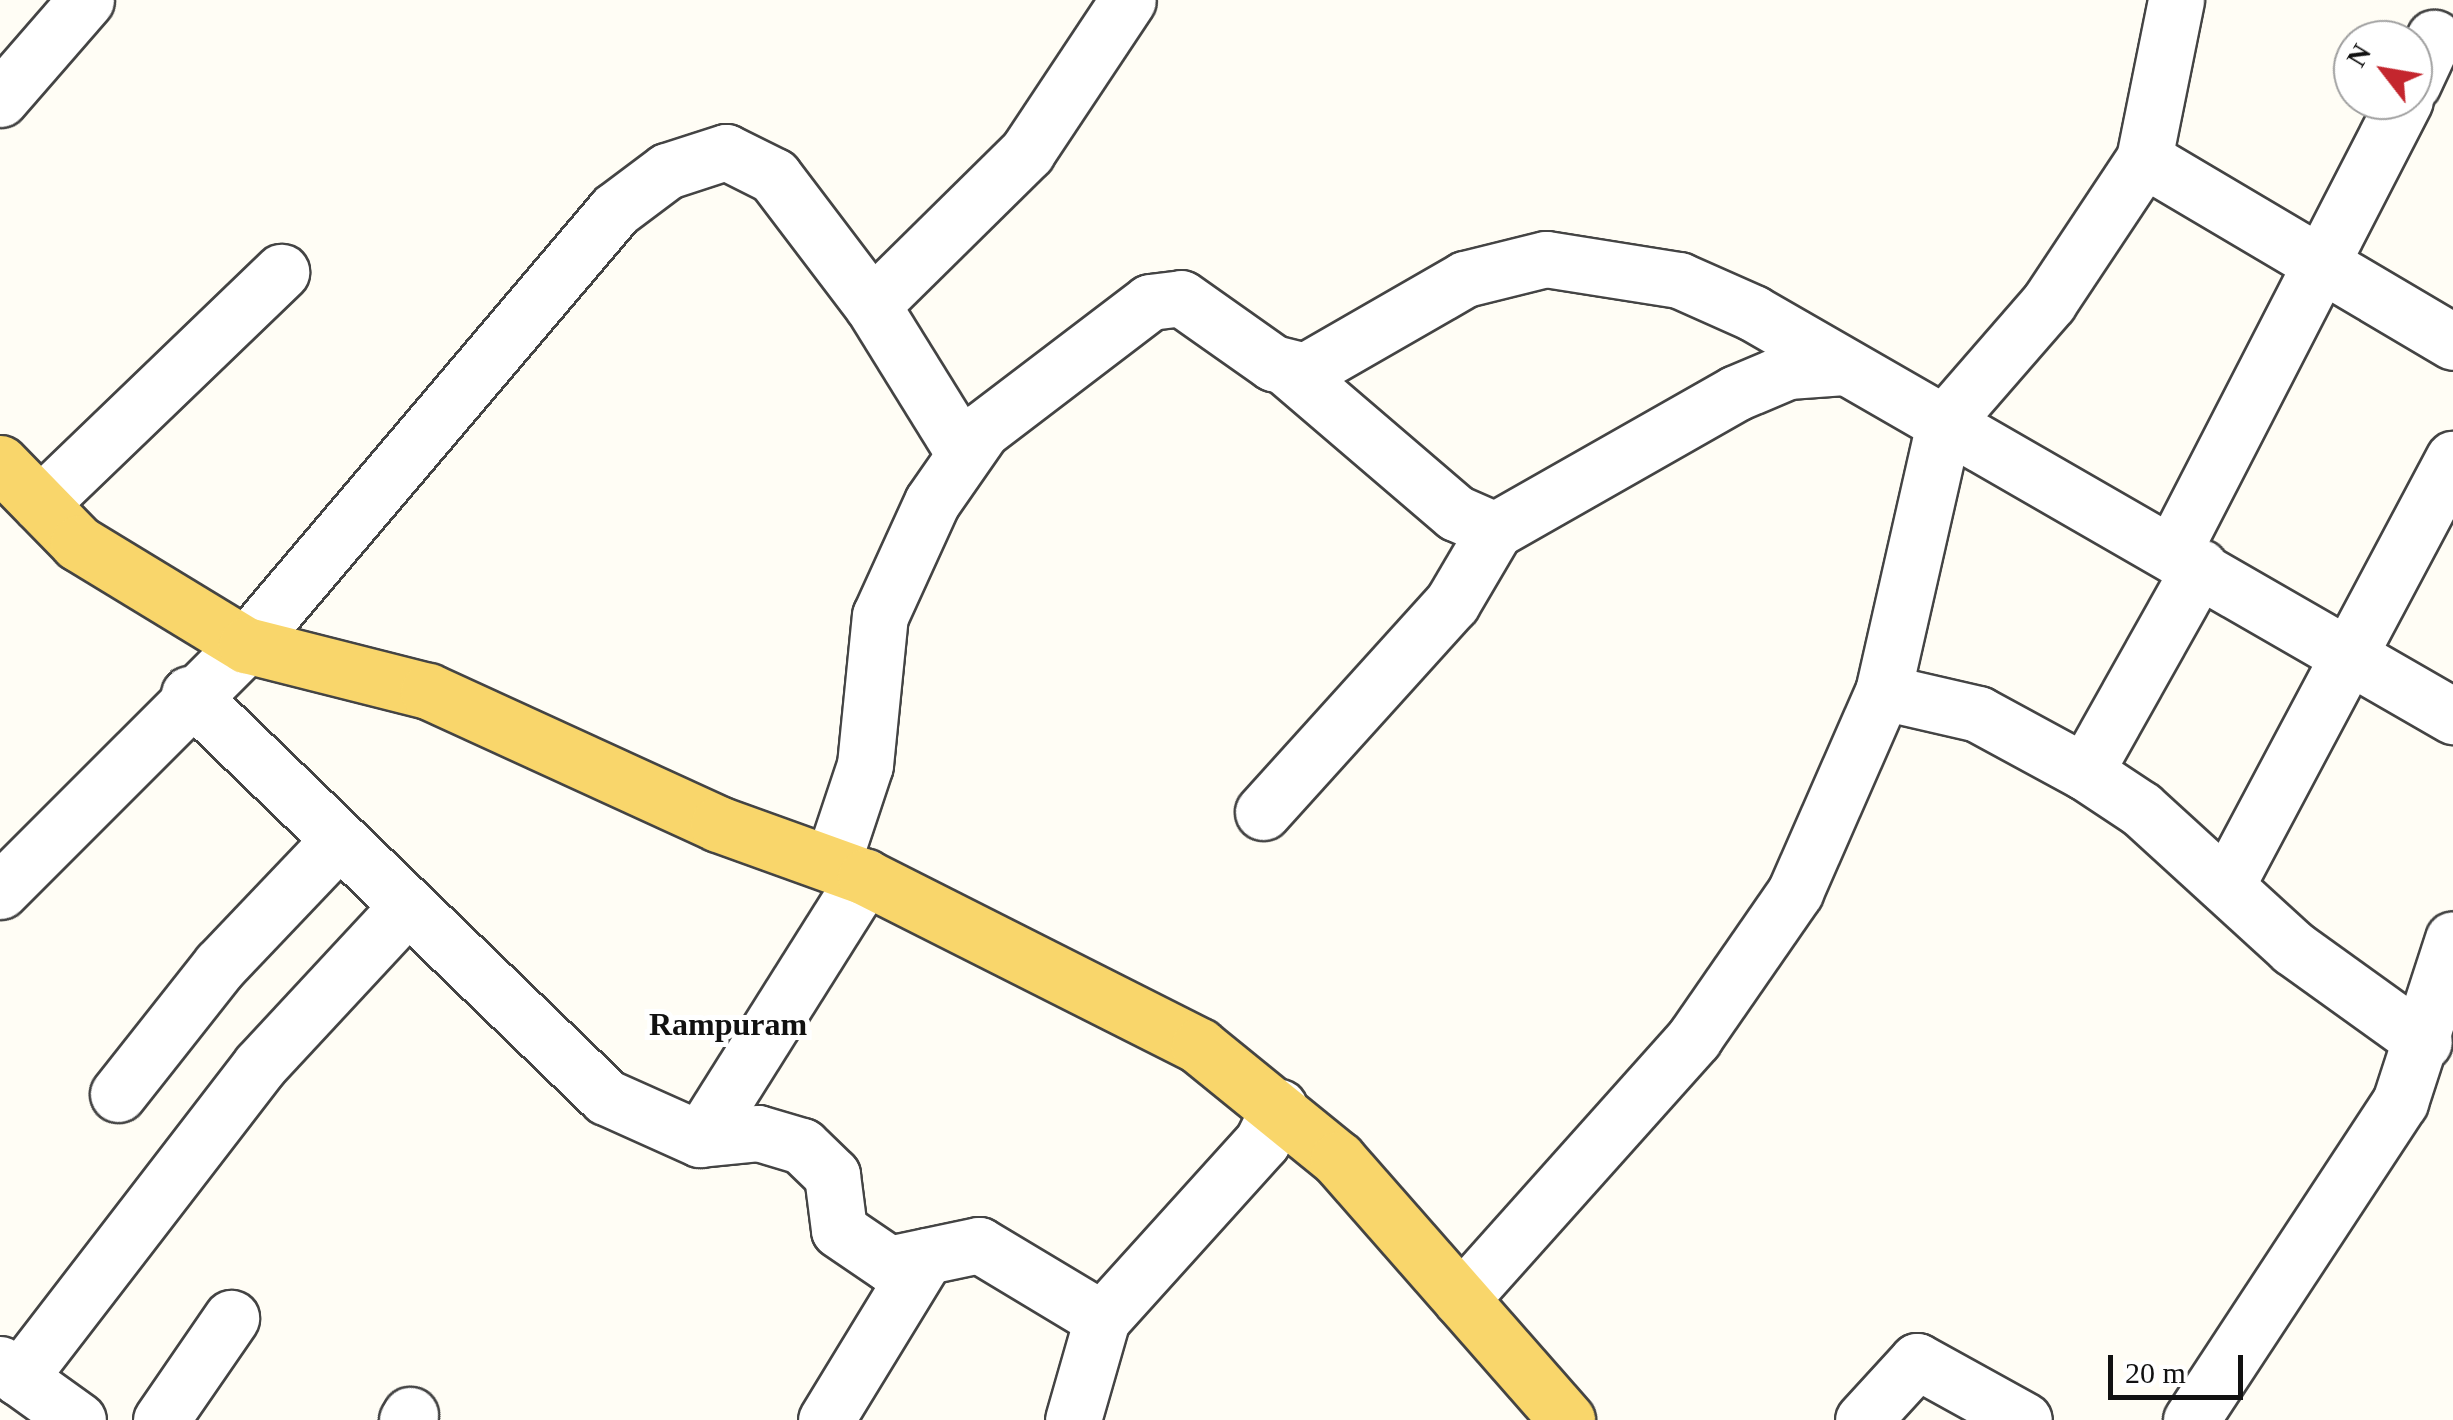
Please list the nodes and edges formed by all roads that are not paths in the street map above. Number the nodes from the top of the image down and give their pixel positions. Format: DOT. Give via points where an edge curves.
graph roads {
  1 [pos="86,0"];
  2 [pos="1128,0"];
  3 [pos="2176,0"];
  4 [pos="0,99"];
  5 [pos="2395,120"];
  6 [pos="2144,159"];
  7 [pos="2326,266"];
  8 [pos="281,272"];
  9 [pos="872,305"];
  10 [pos="2453,342"];
  11 [pos="1844,367"];
  12 [pos="1289,370"];
  13 [pos="1944,423"];
  14 [pos="963,452"];
  15 [pos="2453,458"];
  16 [pos="0,463"];
  17 [pos="40,504"];
  18 [pos="1495,530"];
  19 [pos="2187,559"];
  20 [pos="246,645"];
  21 [pos="2350,658"];
  22 [pos="1884,692"];
  23 [pos="189,694"];
  24 [pos="2453,716"];
  25 [pos="2085,772"];
  26 [pos="1263,812"];
  27 [pos="338,841"];
  28 [pos="848,870"];
  29 [pos="2226,886"];
  30 [pos="0,891"];
  31 [pos="406,908"];
  32 [pos="2453,939"];
  33 [pos="2424,1042"];
  34 [pos="118,1094"];
  35 [pos="1279,1107"];
  36 [pos="700,1139"];
  37 [pos="926,1256"];
  38 [pos="1461,1299"];
  39 [pos="230,1318"];
  40 [pos="1102,1318"];
  41 [pos="10,1371"];
  42 [pos="78,1420"];
  43 [pos="162,1420"];
  44 [pos="826,1420"];
  45 [pos="1073,1420"];
  46 [pos="1568,1420"];
  47 [pos="1863,1420"];
  48 [pos="2024,1420"];
  49 [pos="2191,1420"];
  1 -- 4 [label="street"];
  2 -- 9 [label="street" via="1027,152"];
  3 -- 6 [label="street"];
  5 -- 7 [label="street"];
  6 -- 7 [label="street"];
  6 -- 13 [label="street" via="2049,302"];
  7 -- 10 [label="street"];
  7 -- 19 [label="street"];
  8 -- 17 [label="street"];
  9 -- 14 [label="street"];
  9 -- 20 [label="street" via="758,162 701,156 641,185"];
  11 -- 12 [label="street" via="1679,280 1546,259 1465,279 1326,365"];
  11 -- 13 [label="street"];
  11 -- 18 [label="street" via="1788,370 1736,393"];
  12 -- 14 [label="street" via="1200,308 1166,298 1130,313"];
  12 -- 18 [label="street" via="1456,513"];
  13 -- 19 [label="street"];
  13 -- 22 [label="street"];
  14 -- 28 [label="street" via="880,616"];
  15 -- 21 [label="street"];
  16 -- 17 [label="main road"];
  17 -- 20 [label="main road" via="118,571"];
  18 -- 26 [label="street" via="1452,602"];
  19 -- 21 [label="street"];
  19 -- 25 [label="street"];
  20 -- 23 [label="street"];
  20 -- 28 [label="main road" via="428,691 602,774"];
  21 -- 24 [label="street"];
  21 -- 29 [label="street"];
  22 -- 25 [label="street" via="1978,714"];
  22 -- 38 [label="street" via="1836,816 1750,963"];
  23 -- 27 [label="street"];
  23 -- 30 [label="street"];
  25 -- 29 [label="street"];
  27 -- 31 [label="street"];
  27 -- 34 [label="street" via="176,1016"];
  28 -- 35 [label="main road" via="1199,1046"];
  28 -- 36 [label="street"];
  29 -- 33 [label="street" via="2293,948"];
  31 -- 36 [label="street" via="580,1077 646,1120"];
  31 -- 41 [label="street" via="260,1066"];
  32 -- 33 [label="street"];
  33 -- 49 [label="street" via="2368,1155"];
  35 -- 38 [label="main road" via="1338,1159"];
  35 -- 40 [label="street" via="1262,1142"];
  36 -- 37 [label="street" via="789,1140 832,1176 838,1230 889,1264"];
  37 -- 40 [label="street" via="979,1245"];
  37 -- 44 [label="street"];
  38 -- 46 [label="main road"];
  39 -- 43 [label="street"];
  40 -- 45 [label="street"];
  41 -- 42 [label="street"];
  47 -- 48 [label="street" via="1917,1361"];
}
